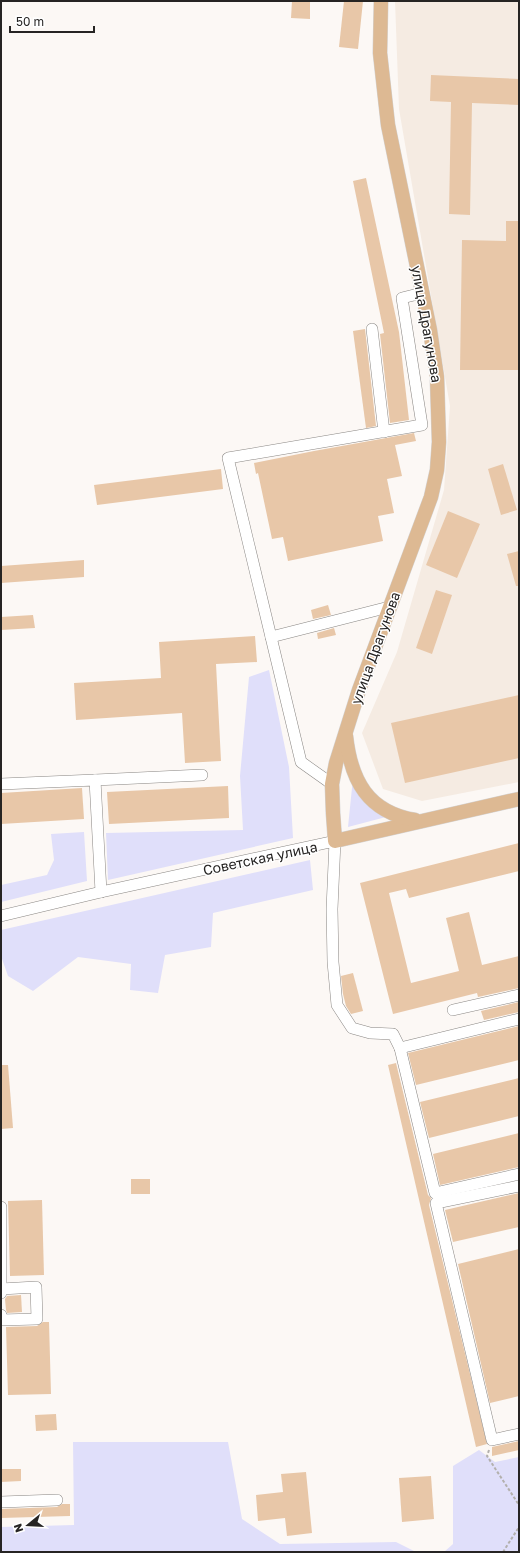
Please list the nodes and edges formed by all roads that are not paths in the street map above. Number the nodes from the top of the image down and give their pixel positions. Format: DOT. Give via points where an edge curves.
graph roads {
  1 [pos="381,1"];
  2 [pos="422,293"];
  3 [pos="372,329"];
  4 [pos="384,432"];
  5 [pos="389,607"];
  6 [pos="270,637"];
  7 [pos="346,730"];
  8 [pos="202,775"];
  9 [pos="95,780"];
  10 [pos="1,784"];
  11 [pos="332,784"];
  12 [pos="519,798"];
  13 [pos="422,821"];
  14 [pos="335,841"];
  15 [pos="101,892"];
  16 [pos="1,916"];
  17 [pos="519,995"];
  18 [pos="453,1010"];
  19 [pos="519,1019"];
  20 [pos="400,1048"];
  21 [pos="519,1174"];
  22 [pos="519,1186"];
  23 [pos="1,1207"];
  24 [pos="1,1289"];
  25 [pos="1,1293"];
  26 [pos="1,1315"];
  27 [pos="519,1434"];
  28 [pos="57,1500"];
  29 [pos="1,1502"];
  1 -- 2 [label="main road, улица Драгунова" via="380,53 388,125"];
  2 -- 4 [label="street" via="402,298 422,425"];
  2 -- 5 [label="main road, улица Драгунова" via="437,378 437,470 431,497"];
  3 -- 4 [label="street"];
  4 -- 6 [label="street" via="228,458"];
  5 -- 6 [label="street"];
  5 -- 7 [label="main road, улица Драгунова"];
  6 -- 11 [label="street" via="301,762"];
  7 -- 11 [label="main road, улица Драгунова"];
  7 -- 13 [label="main road" via="348,755 354,774 366,795 381,808 399,817"];
  8 -- 9 [label="street"];
  9 -- 10 [label="street"];
  9 -- 15 [label="street"];
  11 -- 14 [label="main road, улица Драгунова"];
  12 -- 13 [label="main road, Советская улица"];
  13 -- 14 [label="main road, Советская улица"];
  14 -- 15 [label="street, Советская улица"];
  14 -- 20 [label="street" via="332,909 337,1005 352,1028 370,1033 393,1034"];
  15 -- 16 [label="street, Советская улица"];
  17 -- 18 [label="street"];
  19 -- 20 [label="street"];
  20 -- 21 [label="street" via="435,1193"];
  22 -- 27 [label="street" via="436,1203 492,1440"];
  23 -- 24 [label="street"];
  24 -- 25 [label="street"];
  24 -- 26 [label="street" via="36,1287 37,1319 1,1320"];
  28 -- 29 [label="street"];
}
